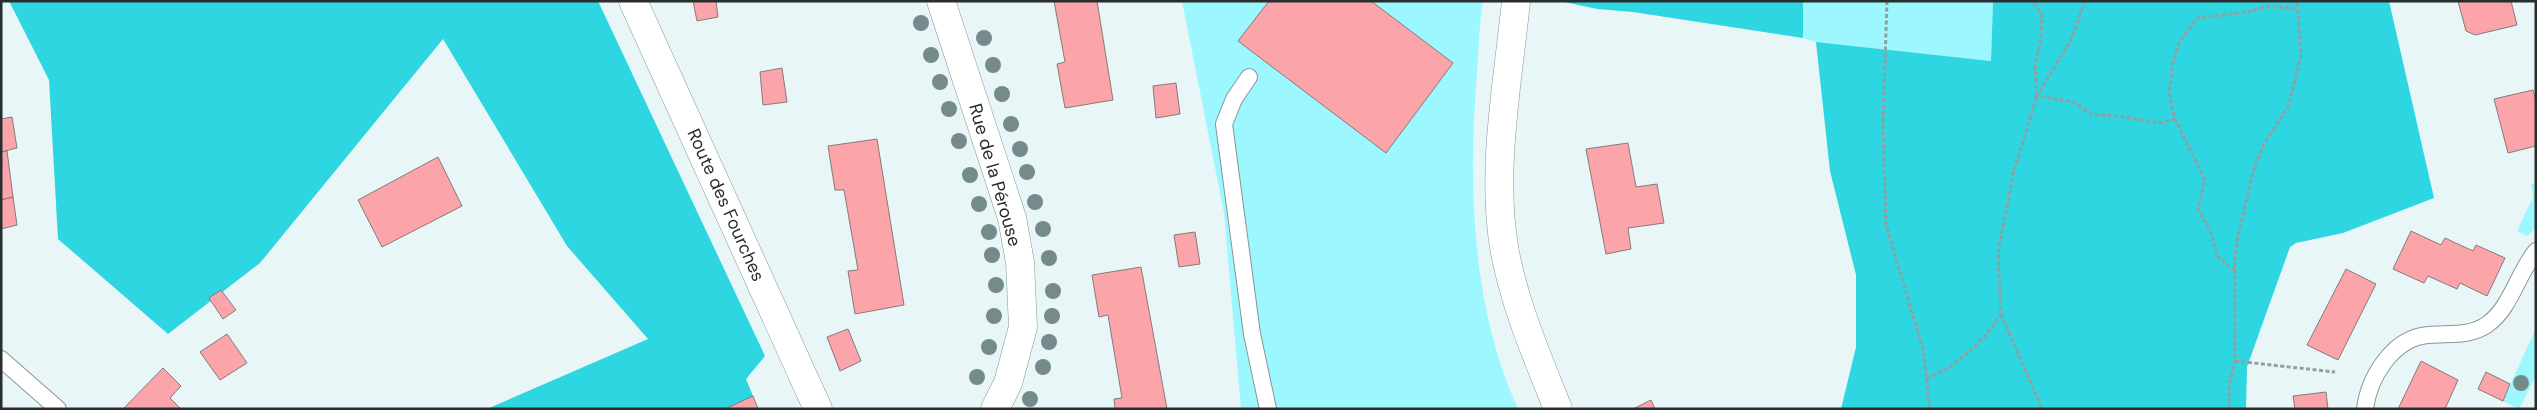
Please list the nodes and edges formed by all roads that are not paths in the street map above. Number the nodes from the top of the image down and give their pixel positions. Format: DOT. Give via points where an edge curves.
graph roads {
  1 [pos="633,1"];
  2 [pos="941,1"];
  3 [pos="1516,1"];
  4 [pos="1248,77"];
  5 [pos="2536,250"];
  6 [pos="1,359"];
  7 [pos="58,409"];
  8 [pos="818,409"];
  9 [pos="995,409"];
  10 [pos="1268,409"];
  11 [pos="1558,409"];
  12 [pos="2365,409"];
  1 -- 8 [label="street, Route des Fourches"];
  2 -- 9 [label="street, Rue de la Pérouse" via="1012,218 1020,262 1023,327 1008,383"];
  3 -- 11 [label="street" via="1500,170 1500,209 1513,287"];
  4 -- 10 [label="lane" via="1224,124 1252,334"];
  5 -- 12 [label="lane" via="2501,311 2488,324 2469,333 2417,337 2394,351 2373,381"];
  6 -- 7 [label="lane"];
}
